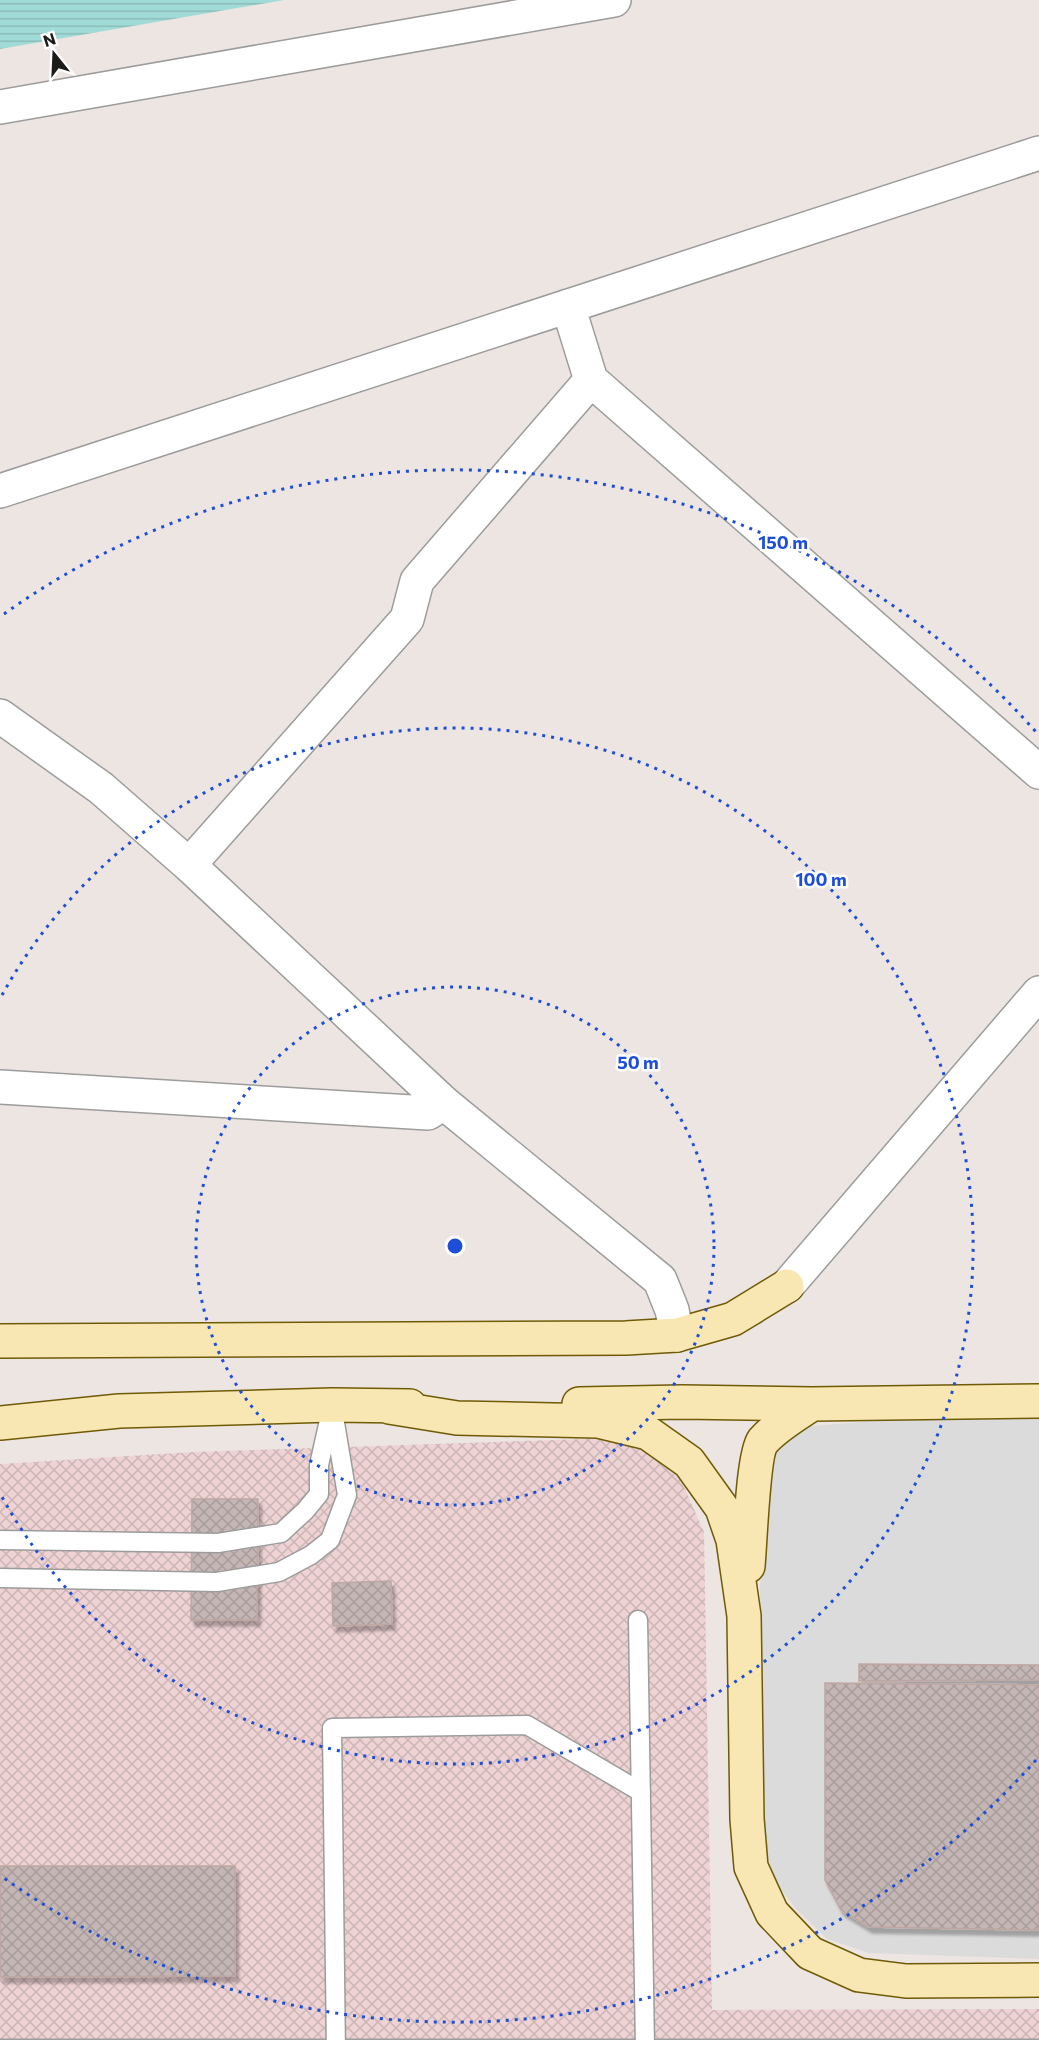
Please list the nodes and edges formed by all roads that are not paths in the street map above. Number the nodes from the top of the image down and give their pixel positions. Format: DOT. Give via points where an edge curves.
graph roads {
  1 [pos="614,0"];
  2 [pos="0,107"];
  3 [pos="1039,153"];
  4 [pos="568,306"];
  5 [pos="591,380"];
  6 [pos="0,491"];
  7 [pos="0,716"];
  8 [pos="1039,772"];
  9 [pos="189,865"];
  10 [pos="1039,993"];
  11 [pos="0,1087"];
  12 [pos="444,1103"];
  13 [pos="678,1335"];
  14 [pos="0,1341"];
  15 [pos="1039,1401"];
  16 [pos="812,1404"];
  17 [pos="332,1405"];
  18 [pos="389,1407"];
  19 [pos="0,1423"];
  20 [pos="0,1540"];
  21 [pos="0,1578"];
  22 [pos="744,1616"];
  23 [pos="638,1620"];
  24 [pos="641,1792"];
  25 [pos="1039,1980"];
  26 [pos="645,2048"];
  27 [pos="0,2049"];
  28 [pos="1039,2049"];
  29 [pos="336,2052"];
  1 -- 2 [label="street"];
  3 -- 4 [label="street"];
  4 -- 5 [label="street"];
  4 -- 6 [label="street"];
  5 -- 8 [label="street"];
  5 -- 9 [label="street" via="417,581 407,619"];
  7 -- 9 [label="street" via="101,788"];
  9 -- 12 [label="street"];
  10 -- 13 [label="street" via="787,1286 732,1319"];
  11 -- 12 [label="street" via="428,1113"];
  12 -- 13 [label="street" via="660,1280"];
  13 -- 14 [label="street"];
  15 -- 16 [label="street"];
  16 -- 18 [label="street"];
  16 -- 22 [label="street" via="762,1442 755,1470"];
  17 -- 18 [label="street"];
  17 -- 19 [label="street" via="118,1411"];
  17 -- 20 [label="lane" via="319,1466 319,1494 281,1533 218,1543"];
  17 -- 21 [label="lane" via="348,1495 330,1540 279,1572 217,1582"];
  18 -- 22 [label="street" via="457,1418 598,1421 648,1433 689,1462 722,1508 734,1540"];
  22 -- 25 [label="street" via="750,1857 772,1913 810,1953 859,1975 906,1981"];
  23 -- 24 [label="lane"];
  24 -- 26 [label="lane"];
  24 -- 29 [label="lane" via="527,1725 332,1728"];
  26 -- 28 [label="lane"];
  26 -- 29 [label="lane"];
  27 -- 29 [label="lane"];
}
